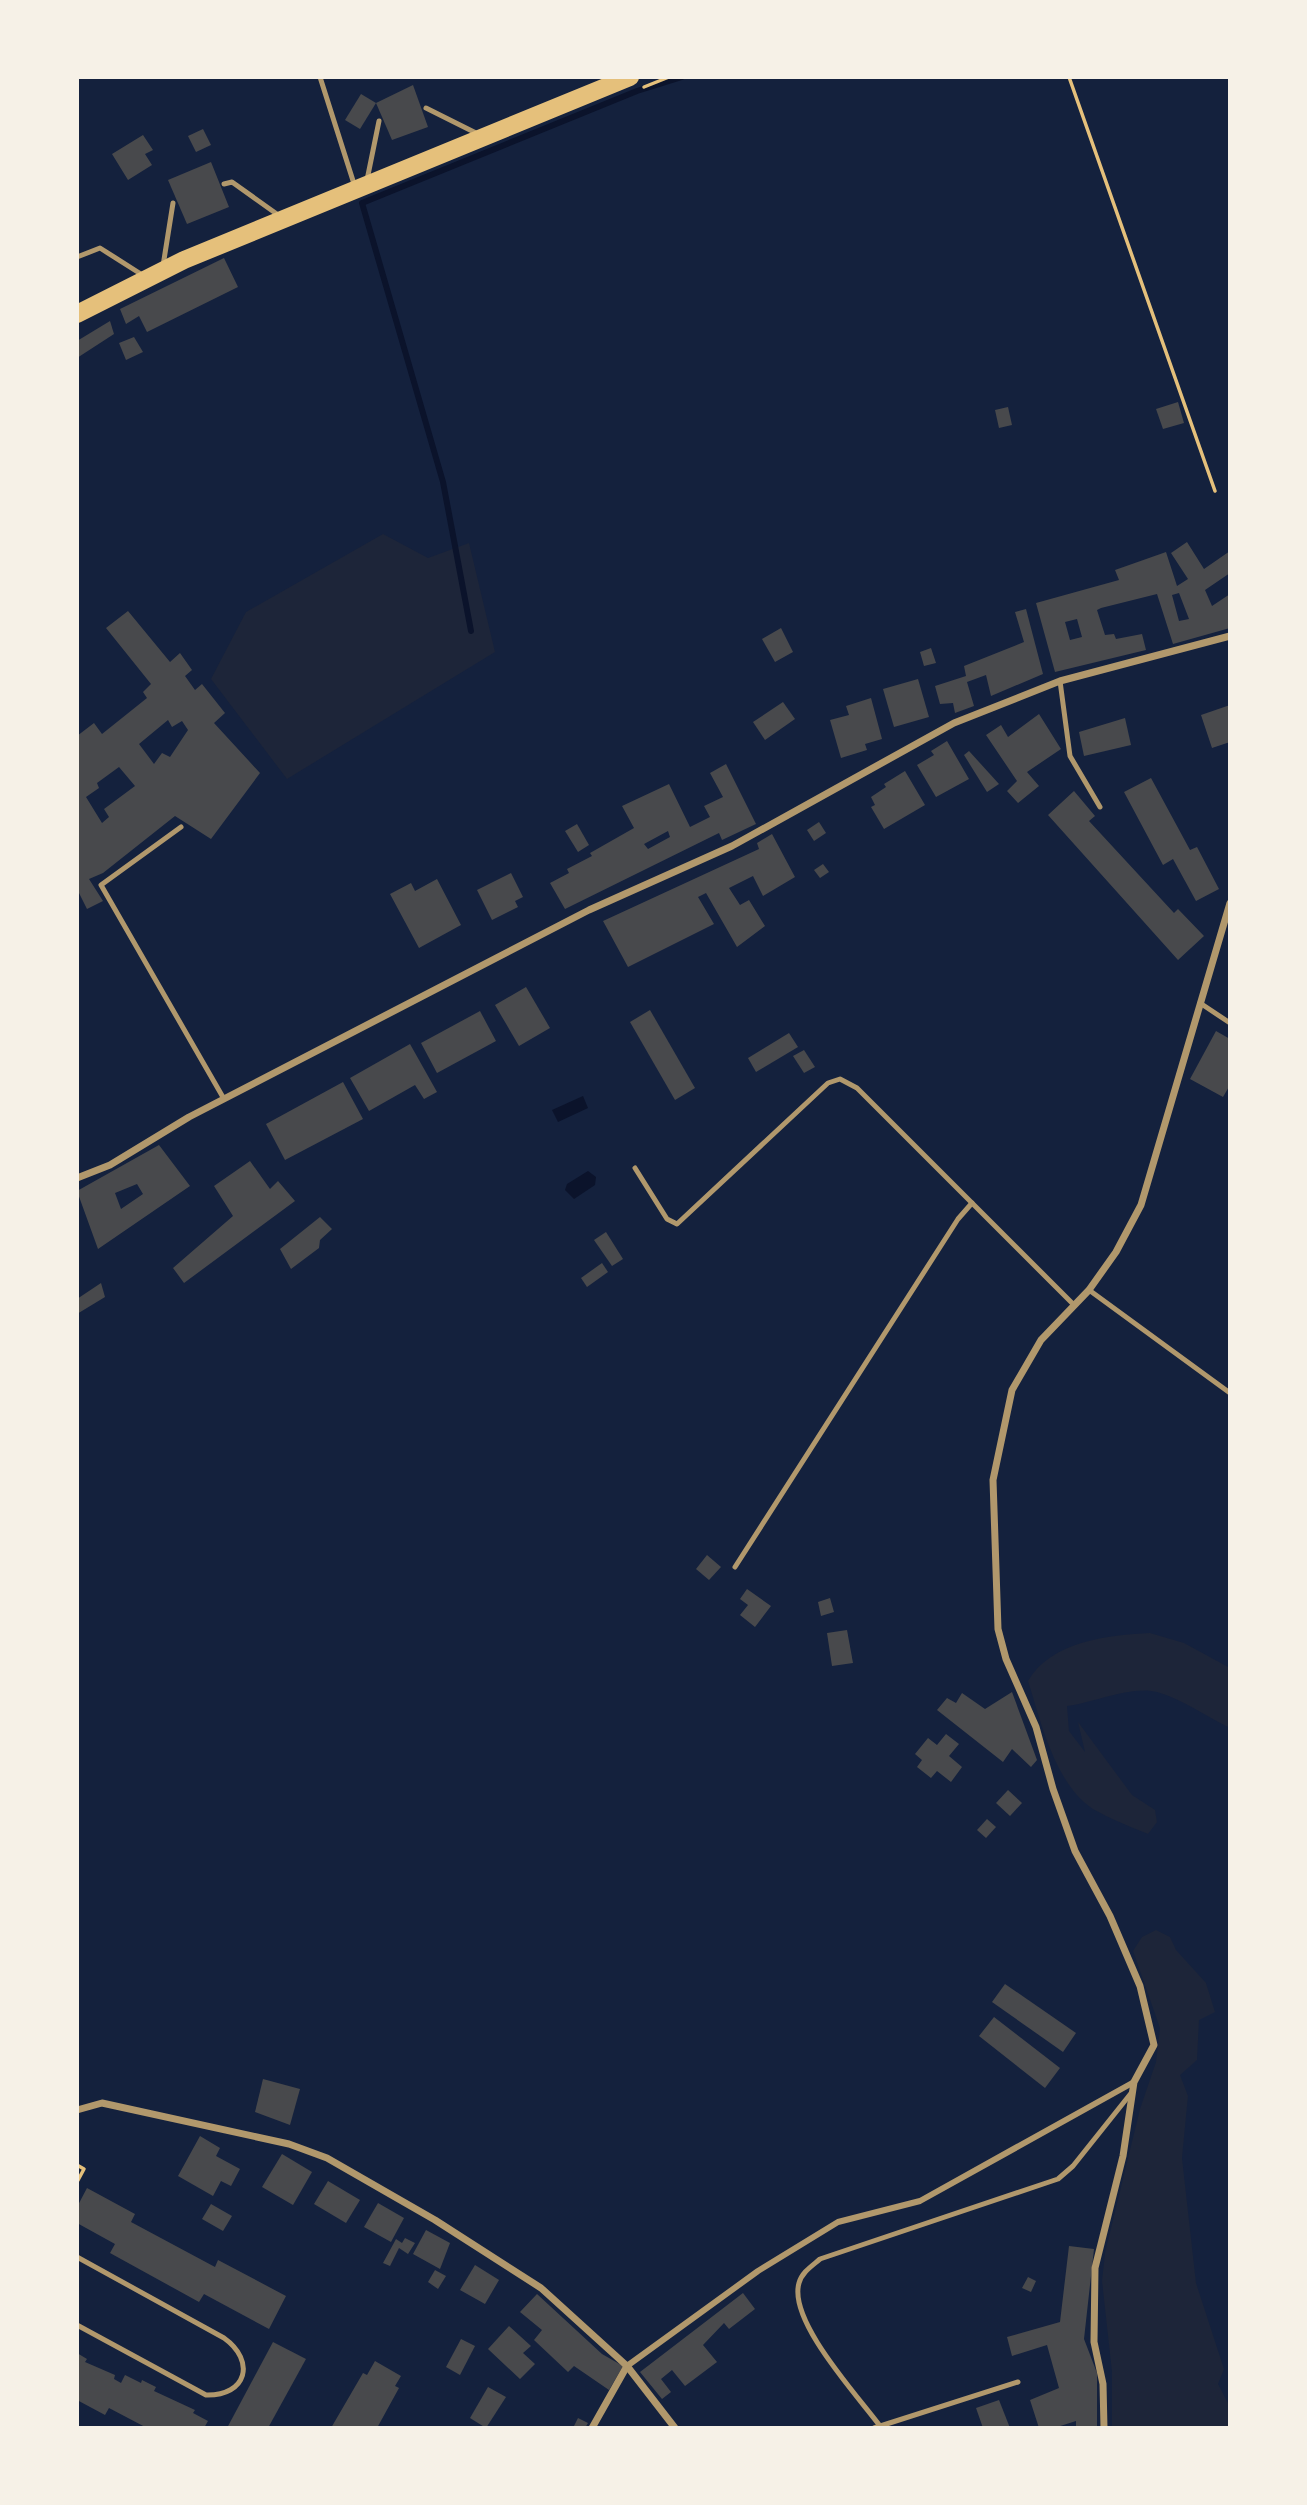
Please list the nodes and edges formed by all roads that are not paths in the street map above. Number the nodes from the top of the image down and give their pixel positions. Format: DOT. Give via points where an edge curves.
graph roads {
  1 [pos="320,77"];
  2 [pos="630,77"];
  3 [pos="426,108"];
  4 [pos="379,121"];
  5 [pos="484,137"];
  6 [pos="224,184"];
  7 [pos="360,188"];
  8 [pos="173,203"];
  9 [pos="284,219"];
  10 [pos="77,257"];
  11 [pos="155,273"];
  12 [pos="77,314"];
  13 [pos="1230,636"];
  14 [pos="1060,681"];
  15 [pos="1100,807"];
  16 [pos="181,827"];
  17 [pos="1230,903"];
  18 [pos="1200,1003"];
  19 [pos="1230,1023"];
  20 [pos="224,1099"];
  21 [pos="635,1168"];
  22 [pos="77,1178"];
  23 [pos="972,1203"];
  24 [pos="1089,1290"];
  25 [pos="1074,1305"];
  26 [pos="1230,1392"];
  27 [pos="735,1567"];
  28 [pos="1134,2082"];
  29 [pos="1132,2092"];
  30 [pos="77,2110"];
  31 [pos="77,2257"];
  32 [pos="77,2325"];
  33 [pos="627,2366"];
  34 [pos="1017,2382"];
  35 [pos="877,2427"];
  36 [pos="592,2428"];
  37 [pos="675,2428"];
  38 [pos="1104,2428"];
  1 -- 7 [label="lane"];
  2 -- 5 [label="main road"];
  3 -- 5 [label="lane"];
  4 -- 7 [label="lane"];
  5 -- 7 [label="main road"];
  6 -- 9 [label="lane" via="232,182"];
  7 -- 9 [label="main road"];
  8 -- 11 [label="lane"];
  9 -- 11 [label="main road"];
  10 -- 11 [label="lane" via="100,248"];
  11 -- 12 [label="main road"];
  13 -- 14 [label="street"];
  14 -- 15 [label="lane" via="1070,756"];
  14 -- 20 [label="street" via="954,723 732,846 589,910"];
  16 -- 20 [label="lane" via="101,885"];
  17 -- 18 [label="street"];
  18 -- 19 [label="lane"];
  18 -- 24 [label="street" via="1141,1205"];
  20 -- 22 [label="street" via="110,1165"];
  21 -- 23 [label="lane" via="667,1219 677,1224 828,1083 840,1079 857,1088"];
  23 -- 25 [label="lane"];
  23 -- 27 [label="lane"];
  24 -- 25 [label="street"];
  24 -- 26 [label="lane"];
  25 -- 28 [label="street" via="1041,1340 1012,1390 998,1446 993,1480 998,1629 1036,1727 1075,1851 1140,1986 1154,2045"];
  28 -- 29 [label="street"];
  28 -- 33 [label="street" via="920,2201 838,2222 758,2271"];
  29 -- 35 [label="lane" via="1058,2179 820,2259 804,2273 798,2285 807,2326"];
  29 -- 38 [label="street" via="1123,2157 1095,2268 1094,2342 1103,2384"];
  30 -- 33 [label="street" via="102,2103 289,2144 327,2158 512,2267"];
  31 -- 32 [label="lane" via="224,2338 238,2348 244,2371 232,2391 206,2395"];
  33 -- 36 [label="street"];
  33 -- 37 [label="street"];
  34 -- 35 [label="lane"];
}
